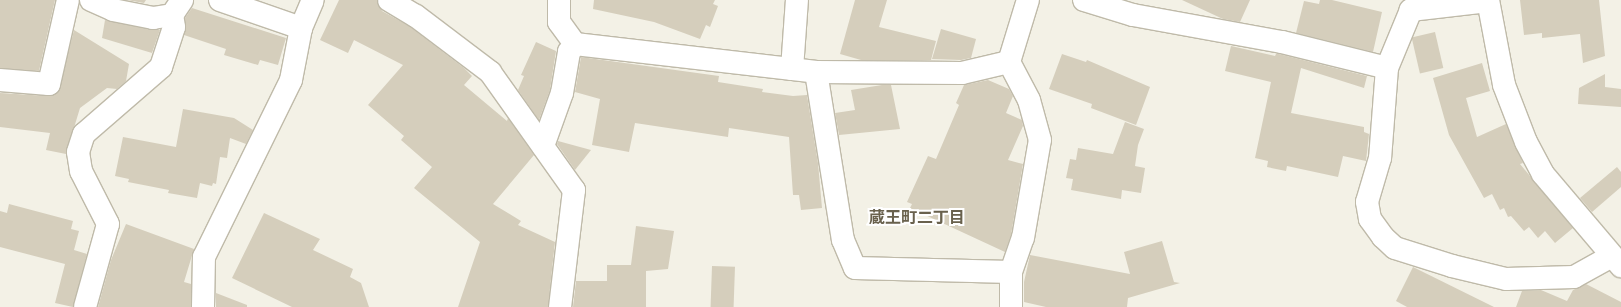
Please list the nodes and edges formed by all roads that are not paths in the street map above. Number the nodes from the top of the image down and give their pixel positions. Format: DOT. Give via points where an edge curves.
graph roads {
  1 [pos="68,0"];
  2 [pos="91,0"];
  3 [pos="220,0"];
  4 [pos="313,0"];
  5 [pos="389,0"];
  6 [pos="559,0"];
  7 [pos="797,0"];
  8 [pos="1028,0"];
  9 [pos="1084,0"];
  10 [pos="1488,1"];
  11 [pos="177,8"];
  12 [pos="301,28"];
  13 [pos="575,44"];
  14 [pos="1009,62"];
  15 [pos="1388,68"];
  16 [pos="792,69"];
  17 [pos="816,72"];
  18 [pos="0,80"];
  19 [pos="543,146"];
  20 [pos="1616,262"];
  21 [pos="1011,272"];
  22 [pos="86,307"];
  23 [pos="203,307"];
  24 [pos="560,307"];
  25 [pos="1011,307"];
  1 -- 18 [label="street" via="49,84"];
  2 -- 11 [label="street" via="119,12 153,18"];
  3 -- 12 [label="street"];
  4 -- 12 [label="street"];
  5 -- 19 [label="street" via="416,16 490,72"];
  6 -- 13 [label="street" via="559,22"];
  7 -- 16 [label="street"];
  8 -- 14 [label="street"];
  9 -- 15 [label="street" via="1133,15 1282,42"];
  10 -- 15 [label="street" via="1411,10"];
  10 -- 20 [label="street" via="1504,85 1526,142 1543,174"];
  11 -- 22 [label="street" via="174,27 161,67 84,134 78,152 81,171 108,224"];
  12 -- 23 [label="street" via="291,80 204,257"];
  13 -- 16 [label="street"];
  13 -- 19 [label="street" via="569,52 562,93"];
  14 -- 17 [label="street" via="962,73"];
  14 -- 21 [label="street" via="1029,100 1040,140 1023,238"];
  15 -- 20 [label="street" via="1380,158 1367,202 1370,219 1395,248 1452,266 1506,279 1574,277"];
  16 -- 17 [label="street"];
  17 -- 21 [label="street" via="843,240 855,268"];
  19 -- 24 [label="street" via="574,190"];
  21 -- 25 [label="street"];
}
